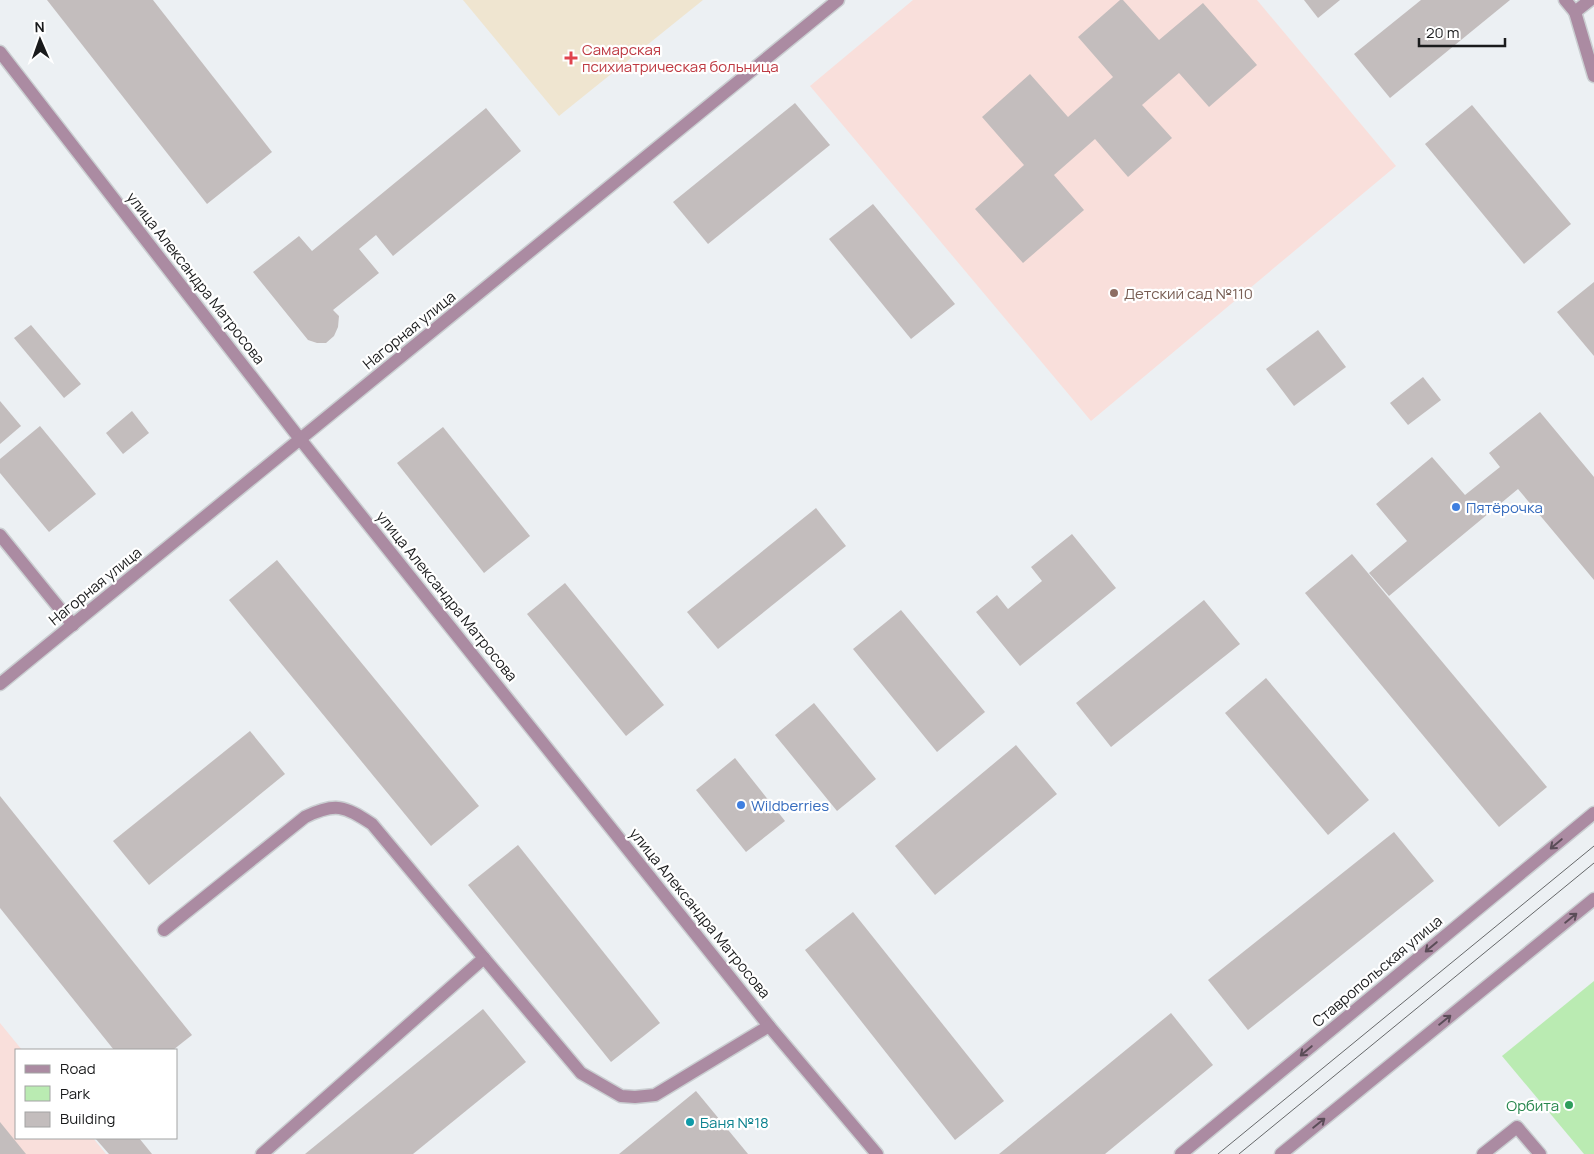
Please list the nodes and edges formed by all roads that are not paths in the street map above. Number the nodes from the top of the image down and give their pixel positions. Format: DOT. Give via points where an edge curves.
graph roads {
  1 [pos="838,0"];
  2 [pos="1565,0"];
  3 [pos="1590,0"];
  4 [pos="1575,12"];
  5 [pos="0,52"];
  6 [pos="1594,76"];
  7 [pos="300,439"];
  8 [pos="0,535"];
  9 [pos="72,625"];
  10 [pos="0,684"];
  11 [pos="1594,813"];
  12 [pos="1594,899"];
  13 [pos="164,930"];
  14 [pos="484,958"];
  15 [pos="769,1026"];
  16 [pos="262,1154"];
  17 [pos="876,1154"];
  18 [pos="1181,1154"];
  19 [pos="1282,1154"];
  20 [pos="1483,1154"];
  21 [pos="1540,1154"];
  1 -- 7 [label="street, Нагорная улица"];
  2 -- 4 [label="street"];
  3 -- 4 [label="street"];
  4 -- 6 [label="street"];
  5 -- 7 [label="street, улица Александра Матросова"];
  7 -- 9 [label="street, Нагорная улица"];
  7 -- 15 [label="street, улица Александра Матросова"];
  8 -- 9 [label="street"];
  9 -- 10 [label="street, Нагорная улица"];
  11 -- 18 [label="street, Ставропольская улица, one-way"];
  19 -- 12 [label="street, one-way"];
  13 -- 14 [label="street" via="305,817 335,807 350,810 372,824"];
  14 -- 15 [label="street" via="581,1073 621,1096 655,1095"];
  14 -- 16 [label="street"];
  15 -- 17 [label="street, улица Александра Матросова"];
  20 -- 21 [label="street" via="1517,1127"];
}
